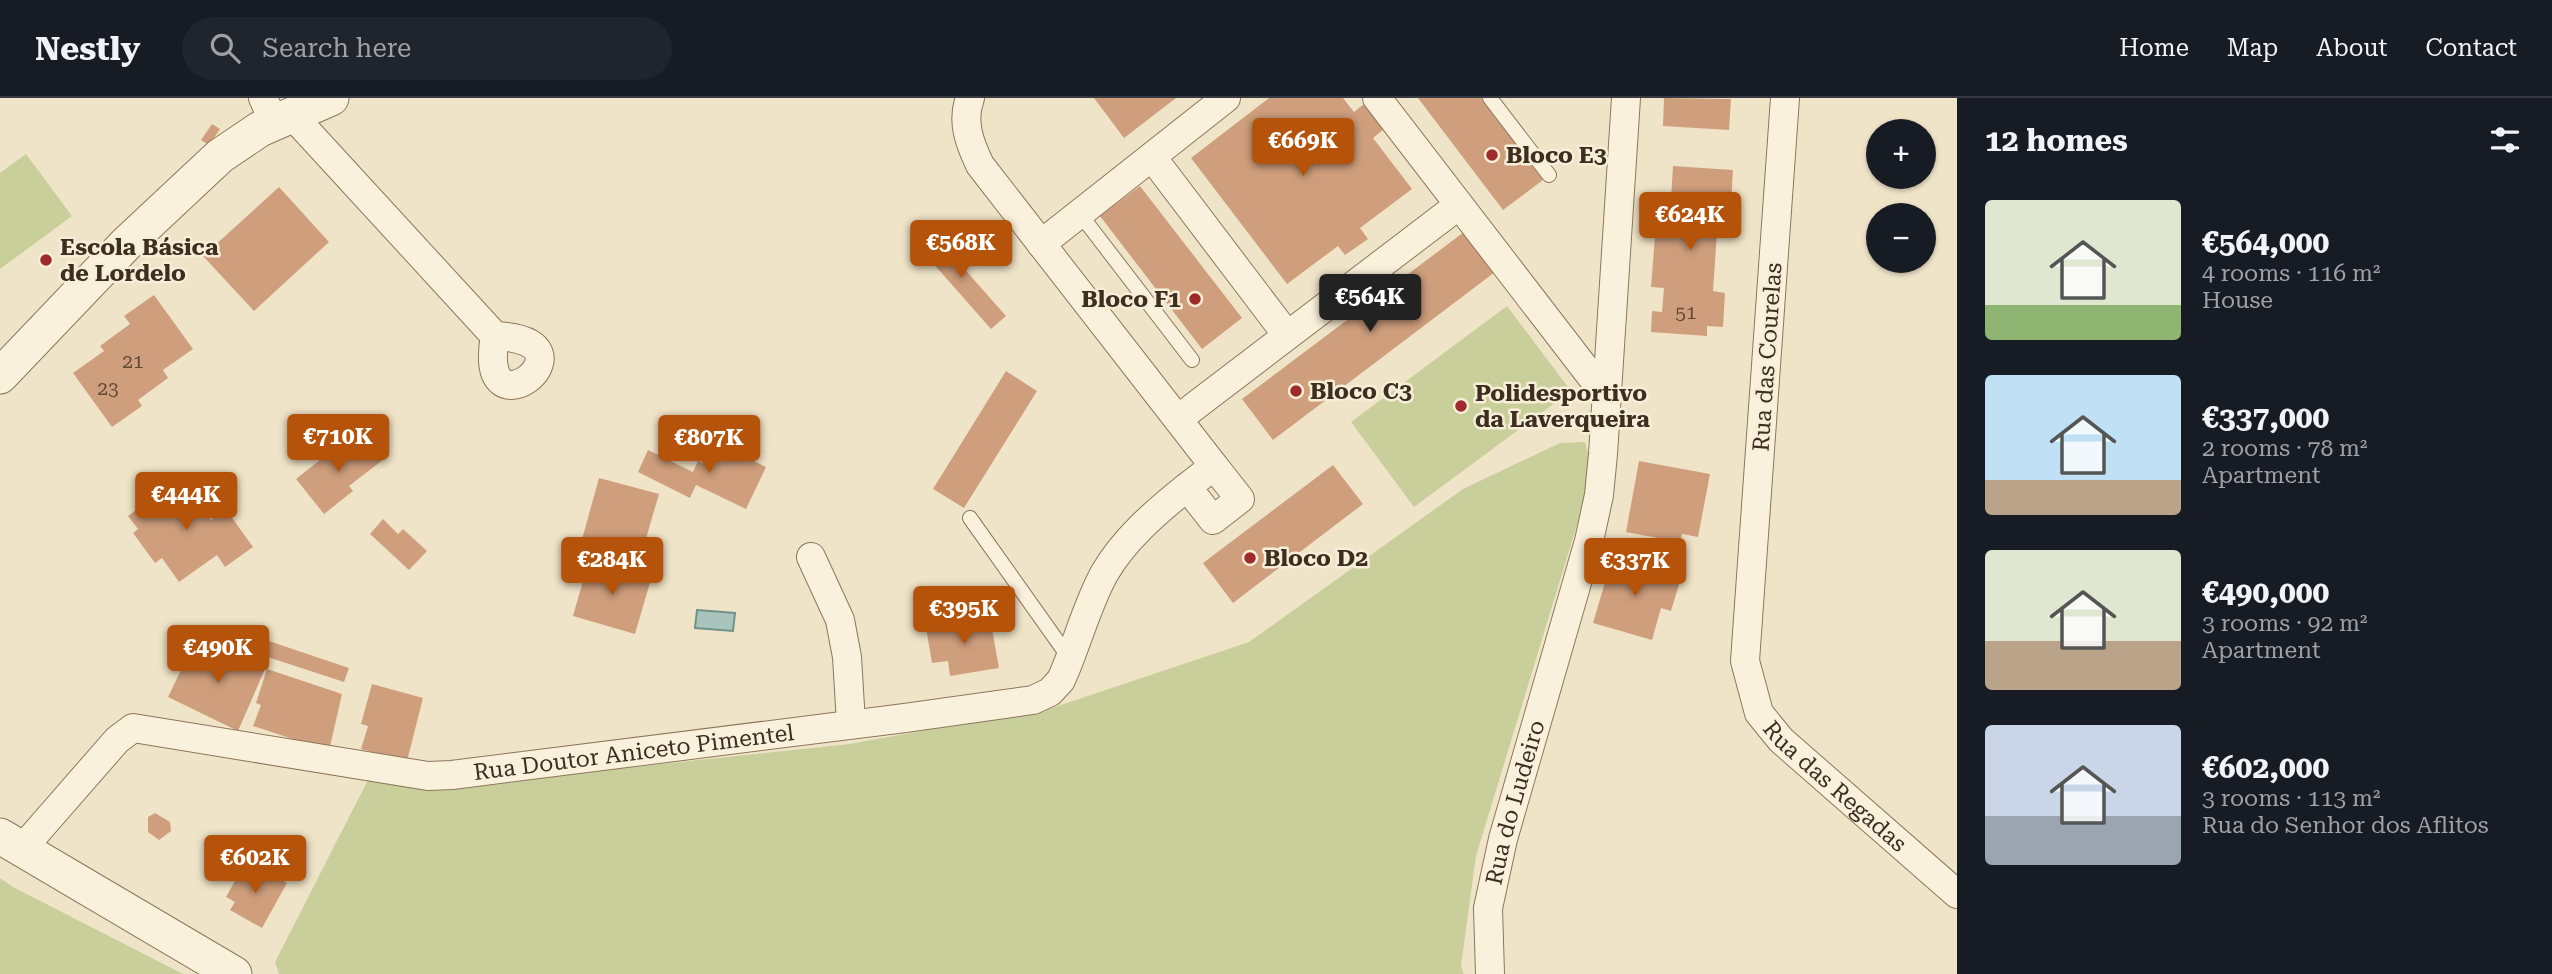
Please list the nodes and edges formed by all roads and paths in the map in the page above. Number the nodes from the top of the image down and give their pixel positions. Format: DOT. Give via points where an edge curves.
graph roads {
  1 [pos="331,98"];
  2 [pos="970,98"];
  3 [pos="1226,98"];
  4 [pos="1377,98"];
  5 [pos="1490,98"];
  6 [pos="1626,98"];
  7 [pos="1785,98"];
  8 [pos="276,112"];
  9 [pos="1152,157"];
  10 [pos="1549,175"];
  11 [pos="1459,205"];
  12 [pos="1080,214"];
  13 [pos="1041,244"];
  14 [pos="1287,335"];
  15 [pos="495,336"];
  16 [pos="1192,360"];
  17 [pos="0,376"];
  18 [pos="1607,397"];
  19 [pos="1178,419"];
  20 [pos="1214,466"];
  21 [pos="1187,487"];
  22 [pos="970,518"];
  23 [pos="811,557"];
  24 [pos="1747,616"];
  25 [pos="1070,659"];
  26 [pos="851,723"];
  27 [pos="10,843"];
  28 [pos="1957,894"];
  29 [pos="234,974"];
  30 [pos="1490,974"];
  1 -- 8 [label="street"];
  2 -- 13 [label="street" via="966,119 973,151"];
  3 -- 9 [label="street"];
  4 -- 11 [label="street"];
  5 -- 10 [label="lane"];
  6 -- 18 [label="street, Rua do Ludeiro"];
  7 -- 24 [label="street, Rua das Courelas"];
  8 -- 15 [label="street"];
  8 -- 17 [label="street" via="164,207"];
  9 -- 12 [label="street"];
  9 -- 14 [label="street"];
  11 -- 14 [label="street"];
  11 -- 18 [label="street"];
  12 -- 13 [label="street"];
  12 -- 16 [label="lane"];
  13 -- 19 [label="street"];
  14 -- 19 [label="street"];
  18 -- 30 [label="street, Rua do Ludeiro" via="1594,517 1503,839 1488,908"];
  19 -- 20 [label="street"];
  20 -- 21 [label="street, Rua Doutor Aniceto Pimentel"];
  20 -- 21 [label="street" via="1240,499 1213,520"];
  21 -- 25 [label="street, Rua Doutor Aniceto Pimentel" via="1115,556 1098,585"];
  22 -- 25 [label="lane"];
  23 -- 26 [label="street" via="842,627"];
  24 -- 28 [label="street, Rua das Regadas" via="1745,661 1759,713 1781,740"];
  25 -- 26 [label="street, Rua Doutor Aniceto Pimentel" via="1057,686 1033,699"];
  26 -- 27 [label="street, Rua Doutor Aniceto Pimentel" via="428,776 133,728"];
  27 -- 29 [label="street"];
}
